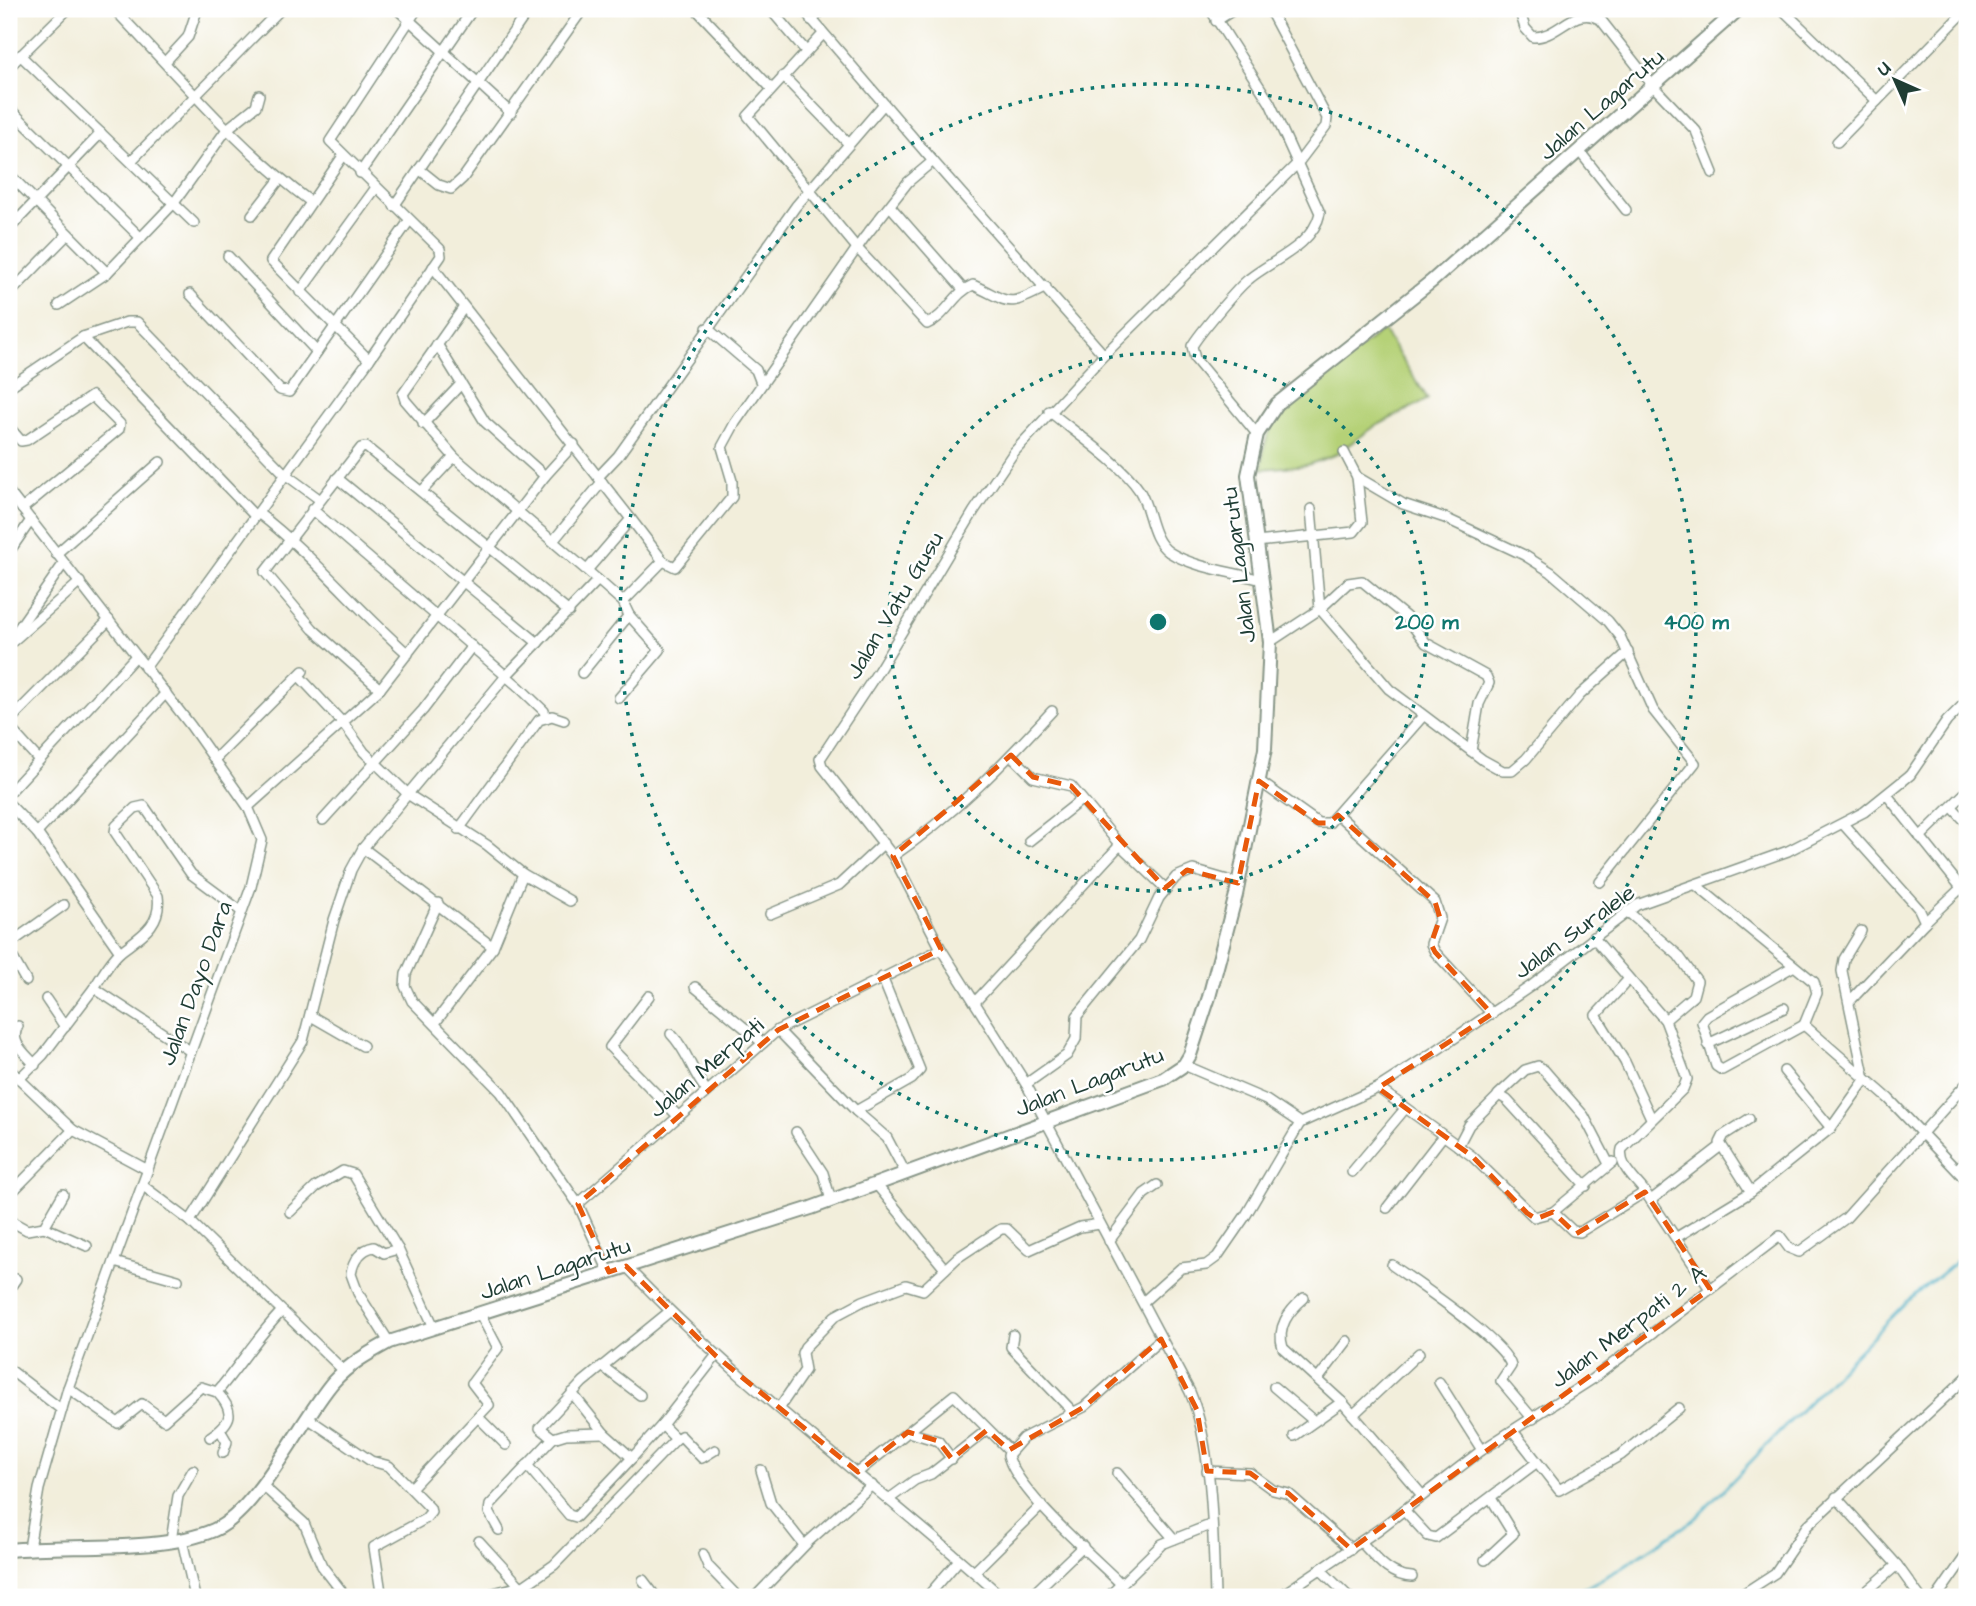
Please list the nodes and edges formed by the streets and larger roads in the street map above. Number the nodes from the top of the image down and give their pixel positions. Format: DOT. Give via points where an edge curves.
graph roads {
  1 [pos="68,9"];
  2 [pos="114,9"];
  3 [pos="397,9"];
  4 [pos="417,9"];
  5 [pos="473,9"];
  6 [pos="529,9"];
  7 [pos="583,9"];
  8 [pos="696,9"];
  9 [pos="770,9"];
  10 [pos="803,9"];
  11 [pos="824,9"];
  12 [pos="1210,9"];
  13 [pos="1235,9"];
  14 [pos="1269,9"];
  15 [pos="1519,9"];
  16 [pos="1739,9"];
  17 [pos="1782,9"];
  18 [pos="1967,9"];
  19 [pos="197,10"];
  20 [pos="278,10"];
  21 [pos="1586,11"];
  22 [pos="410,19"];
  23 [pos="811,20"];
  24 [pos="1216,20"];
  25 [pos="823,34"];
  26 [pos="443,51"];
  27 [pos="806,51"];
  28 [pos="20,55"];
  29 [pos="165,62"];
  30 [pos="10,64"];
  31 [pos="783,76"];
  32 [pos="477,82"];
  33 [pos="1653,86"];
  34 [pos="771,88"];
  35 [pos="259,95"];
  36 [pos="196,96"];
  37 [pos="1877,101"];
  38 [pos="883,105"];
  39 [pos="9,108"];
  40 [pos="511,113"];
  41 [pos="227,129"];
  42 [pos="101,132"];
  43 [pos="1837,142"];
  44 [pos="848,144"];
  45 [pos="1580,152"];
  46 [pos="343,156"];
  47 [pos="131,161"];
  48 [pos="933,161"];
  49 [pos="1298,163"];
  50 [pos="69,167"];
  51 [pos="419,169"];
  52 [pos="360,173"];
  53 [pos="1713,173"];
  54 [pos="9,174"];
  55 [pos="280,179"];
  56 [pos="375,189"];
  57 [pos="808,191"];
  58 [pos="36,201"];
  59 [pos="311,202"];
  60 [pos="174,203"];
  61 [pos="394,206"];
  62 [pos="890,206"];
  63 [pos="9,210"];
  64 [pos="1626,210"];
  65 [pos="252,215"];
  66 [pos="18,219"];
  67 [pos="409,221"];
  68 [pos="194,223"];
  69 [pos="9,229"];
  70 [pos="68,234"];
  71 [pos="141,238"];
  72 [pos="857,248"];
  73 [pos="228,256"];
  74 [pos="433,268"];
  75 [pos="107,273"];
  76 [pos="1046,287"];
  77 [pos="963,289"];
  78 [pos="9,291"];
  79 [pos="300,292"];
  80 [pos="190,294"];
  81 [pos="59,305"];
  82 [pos="464,307"];
  83 [pos="335,326"];
  84 [pos="707,328"];
  85 [pos="83,337"];
  86 [pos="437,344"];
  87 [pos="317,352"];
  88 [pos="1104,355"];
  89 [pos="369,360"];
  90 [pos="761,383"];
  91 [pos="461,384"];
  92 [pos="9,387"];
  93 [pos="1049,411"];
  94 [pos="423,424"];
  95 [pos="9,427"];
  96 [pos="1257,434"];
  97 [pos="574,444"];
  98 [pos="1344,452"];
  99 [pos="454,457"];
  100 [pos="160,462"];
  101 [pos="285,474"];
  102 [pos="545,476"];
  103 [pos="1357,477"];
  104 [pos="337,478"];
  105 [pos="600,480"];
  106 [pos="422,491"];
  107 [pos="9,492"];
  108 [pos="319,499"];
  109 [pos="22,509"];
  110 [pos="312,509"];
  111 [pos="1311,509"];
  112 [pos="517,512"];
  113 [pos="256,515"];
  114 [pos="631,519"];
  115 [pos="31,520"];
  116 [pos="1312,536"];
  117 [pos="289,539"];
  118 [pos="553,541"];
  119 [pos="1256,542"];
  120 [pos="490,546"];
  121 [pos="9,552"];
  122 [pos="56,554"];
  123 [pos="663,561"];
  124 [pos="64,563"];
  125 [pos="588,569"];
  126 [pos="598,580"];
  127 [pos="1262,580"];
  128 [pos="80,582"];
  129 [pos="464,582"];
  130 [pos="624,603"];
  131 [pos="1320,609"];
  132 [pos="569,612"];
  133 [pos="629,615"];
  134 [pos="436,619"];
  135 [pos="109,620"];
  136 [pos="1270,642"];
  137 [pos="9,643"];
  138 [pos="538,643"];
  139 [pos="472,646"];
  140 [pos="1628,652"];
  141 [pos="408,654"];
  142 [pos="135,657"];
  143 [pos="145,668"];
  144 [pos="582,673"];
  145 [pos="506,676"];
  146 [pos="380,689"];
  147 [pos="166,692"];
  148 [pos="618,698"];
  149 [pos="1967,701"];
  150 [pos="1052,711"];
  151 [pos="1423,716"];
  152 [pos="546,718"];
  153 [pos="564,720"];
  154 [pos="9,721"];
  155 [pos="343,723"];
  156 [pos="9,727"];
  157 [pos="1471,751"];
  158 [pos="1011,755"];
  159 [pos="215,759"];
  160 [pos="39,760"];
  161 [pos="376,764"];
  162 [pos="1259,781"];
  163 [pos="1967,792"];
  164 [pos="9,793"];
  165 [pos="409,795"];
  166 [pos="1887,795"];
  167 [pos="1082,800"];
  168 [pos="9,804"];
  169 [pos="248,807"];
  170 [pos="1952,807"];
  171 [pos="1338,815"];
  172 [pos="323,820"];
  173 [pos="1967,823"];
  174 [pos="1843,824"];
  175 [pos="459,829"];
  176 [pos="37,833"];
  177 [pos="1920,837"];
  178 [pos="1029,841"];
  179 [pos="884,842"];
  180 [pos="1121,845"];
  181 [pos="363,848"];
  182 [pos="893,856"];
  183 [pos="523,874"];
  184 [pos="1238,883"];
  185 [pos="1600,883"];
  186 [pos="1696,885"];
  187 [pos="1165,888"];
  188 [pos="1964,892"];
  189 [pos="570,901"];
  190 [pos="438,903"];
  191 [pos="64,905"];
  192 [pos="241,911"];
  193 [pos="1627,911"];
  194 [pos="770,914"];
  195 [pos="1925,922"];
  196 [pos="1861,931"];
  197 [pos="1593,937"];
  198 [pos="9,944"];
  199 [pos="493,947"];
  200 [pos="941,949"];
  201 [pos="9,951"];
  202 [pos="120,952"];
  203 [pos="1794,966"];
  204 [pos="882,977"];
  205 [pos="1628,980"];
  206 [pos="26,981"];
  207 [pos="695,986"];
  208 [pos="94,988"];
  209 [pos="649,996"];
  210 [pos="46,999"];
  211 [pos="975,1002"];
  212 [pos="1849,1002"];
  213 [pos="1784,1008"];
  214 [pos="1492,1014"];
  215 [pos="311,1016"];
  216 [pos="1665,1020"];
  217 [pos="435,1023"];
  218 [pos="1804,1025"];
  219 [pos="18,1026"];
  220 [pos="65,1027"];
  221 [pos="778,1030"];
  222 [pos="671,1034"];
  223 [pos="763,1042"];
  224 [pos="1708,1044"];
  225 [pos="363,1046"];
  226 [pos="190,1051"];
  227 [pos="35,1065"];
  228 [pos="1184,1065"];
  229 [pos="9,1069"];
  230 [pos="1784,1071"];
  231 [pos="19,1079"];
  232 [pos="1865,1080"];
  233 [pos="1967,1083"];
  234 [pos="1026,1084"];
  235 [pos="1378,1087"];
  236 [pos="707,1091"];
  237 [pos="1498,1095"];
  238 [pos="1404,1110"];
  239 [pos="856,1111"];
  240 [pos="678,1116"];
  241 [pos="1651,1118"];
  242 [pos="1749,1119"];
  243 [pos="1045,1121"];
  244 [pos="1300,1123"];
  245 [pos="1830,1128"];
  246 [pos="73,1130"];
  247 [pos="796,1132"];
  248 [pos="1920,1135"];
  249 [pos="1442,1137"];
  250 [pos="1458,1146"];
  251 [pos="1721,1146"];
  252 [pos="1620,1158"];
  253 [pos="1967,1159"];
  254 [pos="1609,1164"];
  255 [pos="1957,1169"];
  256 [pos="148,1170"];
  257 [pos="1352,1172"];
  258 [pos="906,1174"];
  259 [pos="1967,1181"];
  260 [pos="142,1185"];
  261 [pos="876,1185"];
  262 [pos="1157,1185"];
  263 [pos="1586,1186"];
  264 [pos="1751,1192"];
  265 [pos="63,1194"];
  266 [pos="9,1195"];
  267 [pos="1648,1196"];
  268 [pos="831,1200"];
  269 [pos="578,1204"];
  270 [pos="1387,1208"];
  271 [pos="290,1212"];
  272 [pos="1553,1212"];
  273 [pos="9,1220"];
  274 [pos="190,1221"];
  275 [pos="1100,1224"];
  276 [pos="44,1227"];
  277 [pos="1677,1237"];
  278 [pos="1109,1241"];
  279 [pos="88,1246"];
  280 [pos="398,1249"];
  281 [pos="114,1262"];
  282 [pos="1392,1265"];
  283 [pos="626,1266"];
  284 [pos="945,1269"];
  285 [pos="608,1272"];
  286 [pos="16,1279"];
  287 [pos="178,1280"];
  288 [pos="9,1289"];
  289 [pos="1710,1289"];
  290 [pos="1304,1298"];
  291 [pos="1143,1302"];
  292 [pos="281,1312"];
  293 [pos="669,1312"];
  294 [pos="480,1314"];
  295 [pos="434,1327"];
  296 [pos="1013,1335"];
  297 [pos="1161,1339"];
  298 [pos="1347,1341"];
  299 [pos="389,1342"];
  300 [pos="1419,1353"];
  301 [pos="716,1356"];
  302 [pos="602,1366"];
  303 [pos="9,1369"];
  304 [pos="344,1371"];
  305 [pos="1967,1377"];
  306 [pos="1318,1379"];
  307 [pos="1439,1382"];
  308 [pos="1274,1387"];
  309 [pos="68,1388"];
  310 [pos="218,1392"];
  311 [pos="572,1393"];
  312 [pos="640,1395"];
  313 [pos="1342,1402"];
  314 [pos="779,1408"];
  315 [pos="1679,1408"];
  316 [pos="62,1410"];
  317 [pos="1074,1413"];
  318 [pos="1353,1415"];
  319 [pos="479,1418"];
  320 [pos="309,1419"];
  321 [pos="1533,1419"];
  322 [pos="1314,1421"];
  323 [pos="662,1425"];
  324 [pos="220,1430"];
  325 [pos="987,1430"];
  326 [pos="1513,1431"];
  327 [pos="908,1432"];
  328 [pos="604,1433"];
  329 [pos="1294,1436"];
  330 [pos="210,1437"];
  331 [pos="552,1438"];
  332 [pos="676,1439"];
  333 [pos="506,1445"];
  334 [pos="715,1450"];
  335 [pos="1009,1450"];
  336 [pos="1482,1450"];
  337 [pos="223,1453"];
  338 [pos="632,1458"];
  339 [pos="952,1458"];
  340 [pos="1535,1463"];
  341 [pos="527,1465"];
  342 [pos="194,1470"];
  343 [pos="761,1470"];
  344 [pos="1207,1471"];
  345 [pos="858,1472"];
  346 [pos="1117,1473"];
  347 [pos="261,1485"];
  348 [pos="872,1485"];
  349 [pos="412,1487"];
  350 [pos="1422,1495"];
  351 [pos="1836,1497"];
  352 [pos="1491,1498"];
  353 [pos="889,1499"];
  354 [pos="1042,1505"];
  355 [pos="1404,1510"];
  356 [pos="1210,1525"];
  357 [pos="499,1530"];
  358 [pos="1174,1539"];
  359 [pos="176,1540"];
  360 [pos="479,1541"];
  361 [pos="1361,1542"];
  362 [pos="804,1545"];
  363 [pos="1083,1546"];
  364 [pos="29,1548"];
  365 [pos="1351,1549"];
  366 [pos="9,1550"];
  367 [pos="703,1554"];
  368 [pos="1967,1555"];
  369 [pos="959,1560"];
  370 [pos="1485,1560"];
  371 [pos="1897,1565"];
  372 [pos="1321,1570"];
  373 [pos="974,1572"];
  374 [pos="1412,1577"];
  375 [pos="643,1580"];
  376 [pos="1121,1584"];
  377 [pos="520,1586"];
  378 [pos="195,1597"];
  379 [pos="346,1597"];
  380 [pos="379,1597"];
  381 [pos="478,1597"];
  382 [pos="656,1597"];
  383 [pos="738,1597"];
  384 [pos="755,1597"];
  385 [pos="927,1597"];
  386 [pos="1002,1597"];
  387 [pos="1030,1597"];
  388 [pos="1108,1597"];
  389 [pos="1214,1597"];
  390 [pos="1279,1597"];
  391 [pos="1349,1597"];
  392 [pos="1738,1597"];
  393 [pos="1860,1597"];
  394 [pos="1920,1597"];
  395 [pos="1937,1597"];
  1 -- 28 [label="street"];
  2 -- 29 [label="street"];
  3 -- 22 [label="street"];
  4 -- 22 [label="street"];
  5 -- 26 [label="street"];
  6 -- 32 [label="street"];
  7 -- 40 [label="street"];
  8 -- 34 [label="street"];
  9 -- 27 [label="street"];
  10 -- 23 [label="street"];
  11 -- 23 [label="street"];
  12 -- 24 [label="street"];
  13 -- 24 [label="street"];
  14 -- 49 [label="street, Jalan Vatu Gusu" via="1327,118"];
  15 -- 21 [label="street" via="1529,34 1538,37"];
  16 -- 33 [label="street, Jalan Lagarutu"];
  17 -- 37 [label="street"];
  18 -- 37 [label="street"];
  19 -- 29 [label="street" via="188,37"];
  20 -- 36 [label="street"];
  21 -- 33 [label="street" via="1601,20"];
  22 -- 26 [label="street"];
  22 -- 46 [label="street" via="331,138"];
  23 -- 25 [label="street"];
  24 -- 49 [label="street" via="1270,103"];
  25 -- 27 [label="street"];
  25 -- 38 [label="street"];
  26 -- 32 [label="street"];
  26 -- 52 [label="street"];
  27 -- 31 [label="street"];
  28 -- 30 [label="street"];
  28 -- 42 [label="street"];
  29 -- 36 [label="street"];
  31 -- 34 [label="street"];
  31 -- 44 [label="street"];
  32 -- 40 [label="street"];
  32 -- 51 [label="street"];
  33 -- 45 [label="street, Jalan Lagarutu"];
  33 -- 53 [label="street" via="1696,131"];
  34 -- 57 [label="street" via="748,116"];
  35 -- 41 [label="street" via="257,106"];
  36 -- 41 [label="street"];
  36 -- 47 [label="street"];
  37 -- 43 [label="street"];
  38 -- 44 [label="street"];
  38 -- 48 [label="street"];
  39 -- 50 [label="street"];
  40 -- 51 [label="street" via="451,189"];
  41 -- 55 [label="street"];
  41 -- 60 [label="street"];
  42 -- 47 [label="street"];
  42 -- 50 [label="street"];
  44 -- 57 [label="street"];
  45 -- 64 [label="street"];
  45 -- 96 [label="street, Jalan Lagarutu" via="1432,281 1277,404"];
  46 -- 52 [label="street"];
  46 -- 59 [label="street"];
  47 -- 60 [label="street"];
  48 -- 62 [label="street" via="908,182"];
  48 -- 76 [label="street"];
  49 -- 88 [label="street, Jalan Vatu Gusu"];
  49 -- 96 [label="street" via="1318,203 1316,224 1291,251 1243,284 1191,350"];
  50 -- 58 [label="street"];
  50 -- 71 [label="street"];
  51 -- 61 [label="street"];
  52 -- 56 [label="street"];
  54 -- 58 [label="street"];
  55 -- 59 [label="street"];
  55 -- 65 [label="street"];
  56 -- 61 [label="street"];
  56 -- 79 [label="street"];
  57 -- 72 [label="street"];
  57 -- 84 [label="street"];
  58 -- 66 [label="street"];
  58 -- 70 [label="street"];
  59 -- 79 [label="street" via="271,259"];
  60 -- 68 [label="street"];
  60 -- 71 [label="street"];
  61 -- 67 [label="street"];
  62 -- 72 [label="street"];
  62 -- 77 [label="street"];
  63 -- 66 [label="street"];
  66 -- 69 [label="street"];
  67 -- 74 [label="street" via="440,249"];
  67 -- 83 [label="street"];
  70 -- 75 [label="street"];
  70 -- 78 [label="street"];
  71 -- 75 [label="street"];
  72 -- 77 [label="street" via="927,324"];
  72 -- 90 [label="street"];
  73 -- 87 [label="street"];
  74 -- 82 [label="street"];
  74 -- 89 [label="street"];
  75 -- 81 [label="street"];
  76 -- 77 [label="street" via="1012,303 973,285"];
  76 -- 88 [label="street"];
  79 -- 83 [label="street"];
  80 -- 87 [label="street" via="285,392"];
  82 -- 86 [label="street"];
  82 -- 97 [label="street"];
  83 -- 87 [label="street"];
  83 -- 89 [label="street"];
  84 -- 90 [label="street" via="756,370"];
  84 -- 105 [label="street"];
  85 -- 92 [label="street"];
  85 -- 101 [label="street" via="137,322"];
  85 -- 113 [label="street"];
  86 -- 91 [label="street"];
  86 -- 94 [label="street" via="403,394"];
  88 -- 93 [label="street, Jalan Vatu Gusu"];
  89 -- 101 [label="street"];
  90 -- 123 [label="street" via="722,447 732,497 675,567"];
  91 -- 94 [label="street"];
  91 -- 102 [label="street" via="492,430"];
  93 -- 127 [label="street" via="1138,488 1158,542 1168,551"];
  93 -- 179 [label="street, Jalan Vatu Gusu" via="1000,470 820,759"];
  94 -- 99 [label="street"];
  95 -- 109 [label="street" via="24,442 92,396 120,424"];
  96 -- 119 [label="street, Jalan Lagarutu" via="1248,475"];
  97 -- 102 [label="street"];
  97 -- 105 [label="street"];
  98 -- 103 [label="street"];
  99 -- 106 [label="street"];
  99 -- 112 [label="street"];
  100 -- 122 [label="street"];
  101 -- 108 [label="street"];
  101 -- 113 [label="street"];
  102 -- 112 [label="street"];
  103 -- 116 [label="street" via="1359,528"];
  103 -- 140 [label="street" via="1403,504 1445,517 1536,561 1608,621"];
  104 -- 106 [label="street" via="358,449 366,447"];
  104 -- 108 [label="street"];
  104 -- 129 [label="street"];
  105 -- 114 [label="street"];
  105 -- 118 [label="street"];
  106 -- 120 [label="street"];
  107 -- 109 [label="street, Jalan Dayo Dara"];
  108 -- 110 [label="street"];
  109 -- 115 [label="street, Jalan Dayo Dara"];
  110 -- 117 [label="street"];
  110 -- 134 [label="street"];
  111 -- 116 [label="street"];
  112 -- 118 [label="street"];
  112 -- 120 [label="street"];
  113 -- 117 [label="street"];
  113 -- 143 [label="street"];
  114 -- 123 [label="street"];
  114 -- 125 [label="street"];
  115 -- 121 [label="street"];
  115 -- 122 [label="street, Jalan Dayo Dara"];
  116 -- 119 [label="street"];
  116 -- 131 [label="street"];
  117 -- 141 [label="street"];
  117 -- 146 [label="street" via="265,572 269,579 313,629"];
  118 -- 125 [label="street"];
  119 -- 127 [label="street, Jalan Lagarutu"];
  120 -- 129 [label="street"];
  120 -- 132 [label="street"];
  122 -- 124 [label="street, Jalan Dayo Dara"];
  123 -- 130 [label="street"];
  124 -- 128 [label="street, Jalan Dayo Dara"];
  124 -- 137 [label="street"];
  125 -- 126 [label="street"];
  126 -- 130 [label="street"];
  126 -- 132 [label="street"];
  127 -- 136 [label="street, Jalan Lagarutu"];
  128 -- 135 [label="street, Jalan Dayo Dara"];
  128 -- 137 [label="street"];
  129 -- 134 [label="street"];
  129 -- 138 [label="street"];
  130 -- 133 [label="street"];
  131 -- 136 [label="street"];
  131 -- 151 [label="street" via="1389,689"];
  131 -- 157 [label="street" via="1348,583 1362,581 1406,617 1434,649 1486,676 1489,683 1480,699"];
  132 -- 138 [label="street"];
  133 -- 144 [label="street"];
  133 -- 148 [label="street" via="660,650"];
  134 -- 139 [label="street"];
  134 -- 141 [label="street"];
  135 -- 142 [label="street, Jalan Dayo Dara"];
  135 -- 154 [label="street"];
  136 -- 162 [label="street, Jalan Lagarutu"];
  138 -- 145 [label="street"];
  139 -- 145 [label="street"];
  139 -- 161 [label="street"];
  140 -- 157 [label="street" via="1580,695 1516,768 1503,771"];
  140 -- 185 [label="street" via="1653,710 1695,763"];
  141 -- 146 [label="street"];
  142 -- 143 [label="street, Jalan Dayo Dara"];
  142 -- 160 [label="street"];
  143 -- 147 [label="street, Jalan Dayo Dara"];
  145 -- 152 [label="street"];
  145 -- 165 [label="street"];
  146 -- 155 [label="street"];
  147 -- 159 [label="street, Jalan Dayo Dara"];
  147 -- 176 [label="street"];
  149 -- 166 [label="street, Jalan Suralele" via="1947,721 1910,775"];
  150 -- 158 [label="street"];
  151 -- 157 [label="street"];
  151 -- 171 [label="street"];
  152 -- 153 [label="street"];
  152 -- 175 [label="street" via="539,720"];
  155 -- 159 [label="street" via="301,674"];
  155 -- 161 [label="street"];
  155 -- 169 [label="street"];
  156 -- 160 [label="street"];
  158 -- 167 [label="street" via="1033,777 1071,786"];
  158 -- 182 [label="street" via="934,826"];
  159 -- 169 [label="street, Jalan Dayo Dara"];
  160 -- 164 [label="street"];
  161 -- 165 [label="street"];
  161 -- 172 [label="street"];
  162 -- 171 [label="street" via="1318,823 1329,823"];
  162 -- 184 [label="street, Jalan Lagarutu"];
  163 -- 170 [label="street"];
  165 -- 175 [label="street"];
  165 -- 181 [label="street"];
  166 -- 174 [label="street, Jalan Suralele"];
  166 -- 177 [label="street"];
  167 -- 178 [label="street"];
  167 -- 180 [label="street"];
  168 -- 176 [label="street"];
  169 -- 192 [label="street, Jalan Dayo Dara" via="262,845"];
  170 -- 173 [label="street"];
  170 -- 177 [label="street"];
  171 -- 214 [label="street" via="1435,902 1440,918 1431,944 1435,952"];
  174 -- 186 [label="street, Jalan Suralele" via="1788,851"];
  174 -- 195 [label="street" via="1919,909"];
  175 -- 183 [label="street"];
  176 -- 202 [label="street"];
  177 -- 188 [label="street"];
  179 -- 182 [label="street, Jalan Vatu Gusu"];
  179 -- 194 [label="street" via="839,885"];
  180 -- 187 [label="street"];
  180 -- 211 [label="street"];
  181 -- 190 [label="street"];
  181 -- 215 [label="street" via="337,908"];
  182 -- 200 [label="street, Jalan Vatu Gusu"];
  183 -- 189 [label="street"];
  183 -- 199 [label="street"];
  184 -- 187 [label="street" via="1187,870"];
  184 -- 228 [label="street, Jalan Lagarutu" via="1215,978"];
  186 -- 193 [label="street, Jalan Suralele"];
  186 -- 203 [label="street"];
  187 -- 234 [label="street" via="1139,940 1077,1016 1076,1039 1067,1055"];
  188 -- 195 [label="street"];
  190 -- 199 [label="street"];
  190 -- 217 [label="street" via="405,986 412,1001"];
  191 -- 198 [label="street"];
  192 -- 202 [label="street" via="191,874 145,808 137,806 114,830 158,896 158,903 150,930"];
  192 -- 226 [label="street, Jalan Dayo Dara"];
  193 -- 197 [label="street, Jalan Suralele"];
  193 -- 216 [label="street" via="1678,955 1697,981 1693,996"];
  195 -- 212 [label="street"];
  196 -- 212 [label="street" via="1842,966"];
  197 -- 205 [label="street"];
  197 -- 214 [label="street, Jalan Suralele"];
  199 -- 217 [label="street"];
  200 -- 204 [label="street, Jalan Merpati"];
  200 -- 211 [label="street, Jalan Vatu Gusu"];
  201 -- 206 [label="street"];
  202 -- 208 [label="street"];
  203 -- 218 [label="street" via="1817,986"];
  203 -- 224 [label="street" via="1704,1018"];
  204 -- 221 [label="street, Jalan Merpati"];
  204 -- 239 [label="street" via="920,1072"];
  205 -- 216 [label="street"];
  205 -- 241 [label="street" via="1596,1015"];
  207 -- 223 [label="street"];
  208 -- 220 [label="street"];
  208 -- 226 [label="street"];
  209 -- 240 [label="street" via="610,1047"];
  210 -- 220 [label="street"];
  211 -- 234 [label="street, Jalan Vatu Gusu"];
  212 -- 232 [label="street"];
  213 -- 224 [label="street"];
  214 -- 235 [label="street, Jalan Suralele"];
  215 -- 225 [label="street"];
  215 -- 274 [label="street" via="299,1050"];
  216 -- 241 [label="street" via="1686,1084"];
  217 -- 269 [label="street" via="501,1092"];
  218 -- 224 [label="street" via="1722,1070"];
  218 -- 232 [label="street"];
  219 -- 227 [label="street" via="15,1042"];
  220 -- 227 [label="street"];
  221 -- 223 [label="street, Jalan Merpati"];
  221 -- 239 [label="street"];
  222 -- 236 [label="street"];
  223 -- 236 [label="street, Jalan Merpati"];
  226 -- 256 [label="street, Jalan Dayo Dara"];
  227 -- 231 [label="street"];
  228 -- 243 [label="street, Jalan Lagarutu" via="1163,1079"];
  228 -- 244 [label="street" via="1266,1100"];
  229 -- 231 [label="street"];
  230 -- 245 [label="street"];
  231 -- 246 [label="street"];
  232 -- 245 [label="street"];
  232 -- 248 [label="street" via="1889,1099"];
  233 -- 248 [label="street, Jalan Merpati 2 A"];
  234 -- 243 [label="street, Jalan Vatu Gusu"];
  235 -- 238 [label="street"];
  235 -- 244 [label="street, Jalan Suralele"];
  236 -- 240 [label="street, Jalan Merpati"];
  237 -- 250 [label="street" via="1469,1125"];
  237 -- 254 [label="street" via="1525,1070 1538,1066 1584,1116"];
  237 -- 263 [label="street"];
  238 -- 249 [label="street"];
  238 -- 257 [label="street"];
  239 -- 258 [label="street" via="887,1138"];
  240 -- 269 [label="street, Jalan Merpati"];
  241 -- 252 [label="street" via="1623,1145"];
  242 -- 251 [label="street" via="1724,1135"];
  243 -- 258 [label="street, Jalan Lagarutu"];
  243 -- 275 [label="street"];
  244 -- 291 [label="street" via="1217,1257 1206,1265 1181,1268"];
  245 -- 264 [label="street"];
  246 -- 256 [label="street"];
  246 -- 266 [label="street"];
  247 -- 268 [label="street" via="823,1173"];
  248 -- 255 [label="street"];
  248 -- 289 [label="street, Jalan Merpati 2 A" via="1846,1218 1819,1241 1799,1252 1780,1236"];
  249 -- 250 [label="street"];
  249 -- 270 [label="street"];
  250 -- 272 [label="street" via="1527,1213 1538,1218"];
  251 -- 264 [label="street"];
  251 -- 267 [label="street"];
  252 -- 254 [label="street"];
  252 -- 267 [label="street"];
  253 -- 255 [label="street"];
  254 -- 263 [label="street"];
  255 -- 259 [label="street"];
  256 -- 260 [label="street, Jalan Dayo Dara"];
  258 -- 261 [label="street, Jalan Lagarutu"];
  260 -- 274 [label="street"];
  260 -- 281 [label="street, Jalan Dayo Dara"];
  261 -- 268 [label="street, Jalan Lagarutu"];
  261 -- 284 [label="street"];
  262 -- 278 [label="street" via="1144,1194"];
  263 -- 272 [label="street"];
  264 -- 277 [label="street"];
  265 -- 276 [label="street"];
  267 -- 272 [label="street" via="1580,1232"];
  267 -- 277 [label="street"];
  268 -- 283 [label="street, Jalan Lagarutu"];
  269 -- 285 [label="street"];
  271 -- 280 [label="street" via="325,1180 349,1171"];
  273 -- 276 [label="street" via="27,1230"];
  274 -- 292 [label="street"];
  275 -- 278 [label="street"];
  275 -- 284 [label="street" via="1080,1227 1029,1251 1003,1228"];
  276 -- 279 [label="street"];
  277 -- 289 [label="street"];
  278 -- 291 [label="street"];
  280 -- 295 [label="street"];
  280 -- 299 [label="street" via="384,1253 374,1247 367,1249 351,1273 358,1293"];
  281 -- 287 [label="street"];
  281 -- 309 [label="street, Jalan Dayo Dara"];
  282 -- 321 [label="street" via="1472,1325 1507,1358 1511,1366 1501,1378 1502,1384"];
  283 -- 285 [label="street, Jalan Lagarutu"];
  283 -- 293 [label="street"];
  284 -- 314 [label="street" via="923,1290 903,1286 835,1316 805,1347 804,1370"];
  285 -- 294 [label="street, Jalan Lagarutu"];
  286 -- 288 [label="street"];
  289 -- 321 [label="street, Jalan Merpati 2 A"];
  290 -- 306 [label="street" via="1288,1314 1281,1341"];
  291 -- 297 [label="street"];
  292 -- 304 [label="street"];
  292 -- 310 [label="street" via="257,1336"];
  293 -- 301 [label="street"];
  293 -- 302 [label="street"];
  294 -- 295 [label="street, Jalan Lagarutu"];
  294 -- 319 [label="street" via="498,1348 473,1379 489,1402"];
  295 -- 299 [label="street, Jalan Lagarutu"];
  296 -- 317 [label="street" via="1011,1347"];
  297 -- 317 [label="street"];
  297 -- 344 [label="street" via="1198,1410"];
  298 -- 306 [label="street"];
  299 -- 304 [label="street, Jalan Lagarutu"];
  300 -- 318 [label="street"];
  301 -- 314 [label="street"];
  301 -- 323 [label="street"];
  302 -- 311 [label="street"];
  302 -- 312 [label="street"];
  303 -- 316 [label="street"];
  304 -- 320 [label="street, Jalan Lagarutu"];
  305 -- 351 [label="street"];
  306 -- 313 [label="street"];
  307 -- 336 [label="street"];
  308 -- 322 [label="street"];
  309 -- 310 [label="street" via="118,1423 142,1404 164,1420 201,1387"];
  309 -- 316 [label="street, Jalan Dayo Dara"];
  310 -- 324 [label="street" via="231,1412"];
  311 -- 328 [label="street"];
  311 -- 331 [label="street" via="541,1425"];
  313 -- 318 [label="street"];
  313 -- 322 [label="street"];
  314 -- 345 [label="street"];
  315 -- 340 [label="street" via="1620,1455 1563,1489 1556,1489"];
  316 -- 364 [label="street, Jalan Dayo Dara" via="39,1489"];
  317 -- 335 [label="street" via="1023,1438"];
  318 -- 350 [label="street"];
  319 -- 333 [label="street"];
  319 -- 349 [label="street"];
  320 -- 347 [label="street, Jalan Lagarutu"];
  320 -- 349 [label="street" via="371,1461 389,1466"];
  321 -- 326 [label="street, Jalan Merpati 2 A"];
  322 -- 329 [label="street"];
  323 -- 332 [label="street"];
  323 -- 338 [label="street"];
  324 -- 330 [label="street"];
  324 -- 337 [label="street" via="227,1442"];
  325 -- 327 [label="street" via="954,1395"];
  325 -- 335 [label="street"];
  325 -- 339 [label="street"];
  326 -- 336 [label="street, Jalan Merpati 2 A"];
  326 -- 340 [label="street"];
  327 -- 339 [label="street" via="938,1441"];
  327 -- 345 [label="street"];
  328 -- 331 [label="street"];
  328 -- 338 [label="street"];
  331 -- 341 [label="street"];
  332 -- 334 [label="street" via="681,1437 702,1458"];
  332 -- 377 [label="street" via="554,1564"];
  335 -- 354 [label="street" via="1008,1459 1016,1473"];
  336 -- 350 [label="street, Jalan Merpati 2 A"];
  338 -- 341 [label="street" via="576,1517 569,1515"];
  339 -- 353 [label="street"];
  340 -- 352 [label="street"];
  341 -- 357 [label="street" via="489,1507"];
  342 -- 359 [label="street" via="180,1491"];
  343 -- 362 [label="street" via="771,1503"];
  344 -- 356 [label="street"];
  344 -- 365 [label="street" via="1250,1473 1273,1490 1289,1494"];
  345 -- 348 [label="street"];
  346 -- 358 [label="street"];
  347 -- 359 [label="street, Jalan Lagarutu" via="222,1527"];
  347 -- 379 [label="street" via="304,1523 322,1566"];
  348 -- 353 [label="street"];
  348 -- 362 [label="street"];
  349 -- 380 [label="street" via="431,1512 412,1528 375,1545"];
  350 -- 355 [label="street, Jalan Merpati 2 A"];
  351 -- 371 [label="street"];
  351 -- 392 [label="street" via="1801,1534 1775,1573"];
  352 -- 355 [label="street" via="1434,1539"];
  352 -- 370 [label="street" via="1513,1534"];
  353 -- 369 [label="street"];
  354 -- 363 [label="street"];
  354 -- 373 [label="street"];
  355 -- 361 [label="street, Jalan Merpati 2 A"];
  356 -- 358 [label="street"];
  356 -- 389 [label="street"];
  358 -- 376 [label="street" via="1155,1549"];
  359 -- 364 [label="street, Jalan Lagarutu"];
  359 -- 378 [label="street"];
  360 -- 377 [label="street"];
  361 -- 365 [label="street, Jalan Merpati 2 A"];
  361 -- 374 [label="street" via="1391,1571"];
  362 -- 384 [label="street"];
  363 -- 376 [label="street"];
  363 -- 387 [label="street"];
  364 -- 366 [label="street, Jalan Lagarutu"];
  365 -- 372 [label="street, Jalan Merpati 2 A"];
  367 -- 383 [label="street" via="708,1566"];
  368 -- 395 [label="street"];
  369 -- 373 [label="street"];
  369 -- 385 [label="street"];
  371 -- 393 [label="street"];
  371 -- 394 [label="street"];
  372 -- 390 [label="street, Jalan Merpati 2 A"];
  372 -- 391 [label="street"];
  373 -- 386 [label="street"];
  375 -- 382 [label="street"];
  376 -- 388 [label="street"];
  377 -- 381 [label="street"];
}
